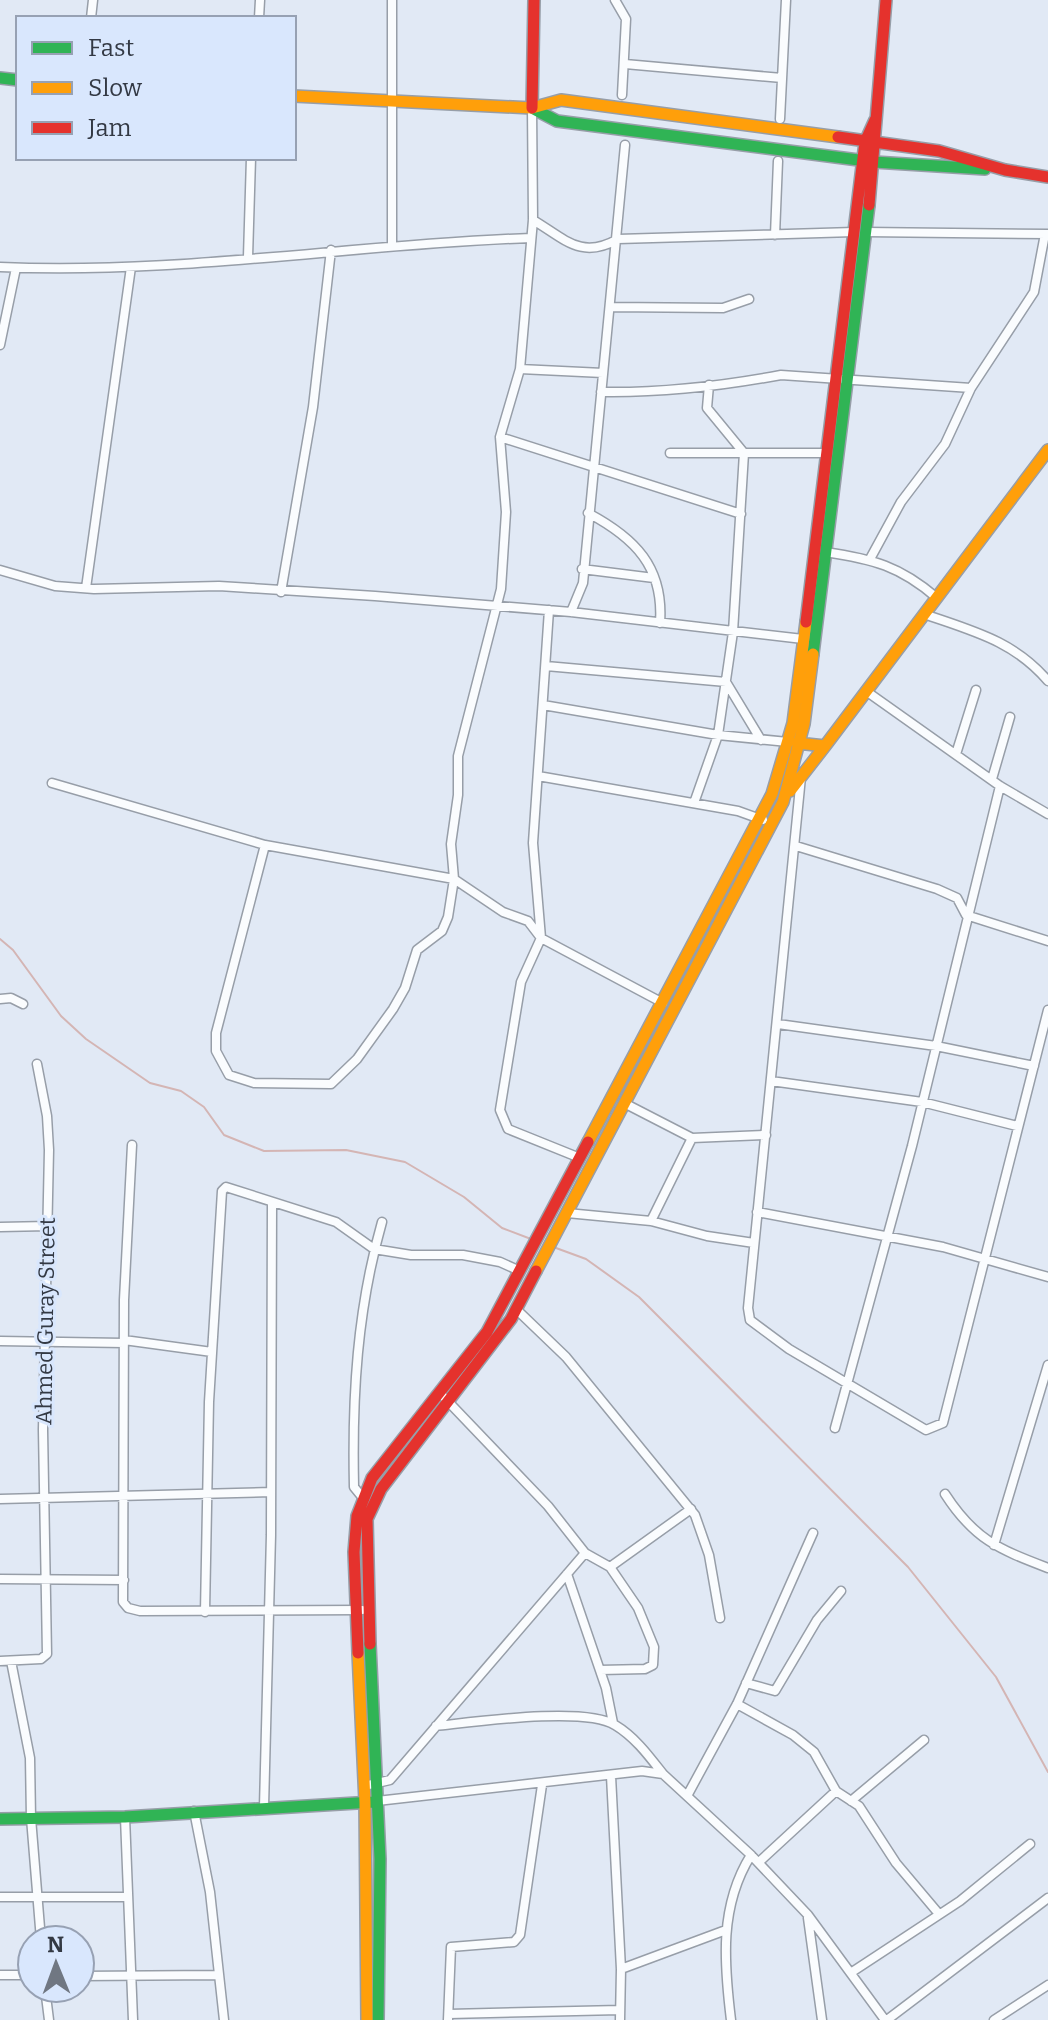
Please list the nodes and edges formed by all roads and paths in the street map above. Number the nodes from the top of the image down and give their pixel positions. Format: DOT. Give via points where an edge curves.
graph roads {
  1 [pos="392,0"];
  2 [pos="534,0"];
  3 [pos="615,0"];
  4 [pos="786,0"];
  5 [pos="886,0"];
  6 [pos="625,64"];
  7 [pos="782,78"];
  8 [pos="622,95"];
  9 [pos="296,96"];
  10 [pos="393,101"];
  11 [pos="532,108"];
  12 [pos="780,119"];
  13 [pos="871,143"];
  14 [pos="625,145"];
  15 [pos="251,160"];
  16 [pos="778,161"];
  17 [pos="868,161"];
  18 [pos="1005,170"];
  19 [pos="1048,177"];
  20 [pos="533,220"];
  21 [pos="860,232"];
  22 [pos="1046,234"];
  23 [pos="775,235"];
  24 [pos="531,238"];
  25 [pos="618,239"];
  26 [pos="392,246"];
  27 [pos="331,250"];
  28 [pos="248,257"];
  29 [pos="0,267"];
  30 [pos="131,267"];
  31 [pos="16,268"];
  32 [pos="749,299"];
  33 [pos="610,307"];
  34 [pos="0,345"];
  35 [pos="520,369"];
  36 [pos="603,373"];
  37 [pos="841,378"];
  38 [pos="709,385"];
  39 [pos="971,388"];
  40 [pos="601,392"];
  41 [pos="500,437"];
  42 [pos="1048,450"];
  43 [pos="670,453"];
  44 [pos="744,453"];
  45 [pos="826,453"];
  46 [pos="592,466"];
  47 [pos="588,513"];
  48 [pos="741,514"];
  49 [pos="825,552"];
  50 [pos="870,559"];
  51 [pos="582,569"];
  52 [pos="0,570"];
  53 [pos="654,578"];
  54 [pos="86,588"];
  55 [pos="281,592"];
  56 [pos="937,598"];
  57 [pos="497,608"];
  58 [pos="549,610"];
  59 [pos="571,612"];
  60 [pos="924,614"];
  61 [pos="660,623"];
  62 [pos="733,632"];
  63 [pos="803,639"];
  64 [pos="546,666"];
  65 [pos="1048,681"];
  66 [pos="726,682"];
  67 [pos="976,690"];
  68 [pos="866,691"];
  69 [pos="543,705"];
  70 [pos="1010,717"];
  71 [pos="718,735"];
  72 [pos="761,740"];
  73 [pos="795,743"];
  74 [pos="825,746"];
  75 [pos="956,754"];
  76 [pos="538,776"];
  77 [pos="801,777"];
  78 [pos="52,783"];
  79 [pos="996,783"];
  80 [pos="783,802"];
  81 [pos="694,803"];
  82 [pos="1048,814"];
  83 [pos="765,821"];
  84 [pos="265,845"];
  85 [pos="796,846"];
  86 [pos="454,879"];
  87 [pos="966,915"];
  88 [pos="541,938"];
  89 [pos="1048,941"];
  90 [pos="0,999"];
  91 [pos="663,1003"];
  92 [pos="23,1004"];
  93 [pos="1048,1010"];
  94 [pos="778,1024"];
  95 [pos="936,1046"];
  96 [pos="37,1064"];
  97 [pos="1034,1066"];
  98 [pos="771,1081"];
  99 [pos="922,1102"];
  100 [pos="624,1103"];
  101 [pos="1017,1126"];
  102 [pos="766,1135"];
  103 [pos="692,1138"];
  104 [pos="132,1145"];
  105 [pos="580,1158"];
  106 [pos="272,1204"];
  107 [pos="757,1212"];
  108 [pos="566,1215"];
  109 [pos="651,1221"];
  110 [pos="382,1222"];
  111 [pos="48,1226"];
  112 [pos="0,1227"];
  113 [pos="887,1238"];
  114 [pos="754,1243"];
  115 [pos="374,1249"];
  116 [pos="984,1258"];
  117 [pos="522,1267"];
  118 [pos="1048,1277"];
  119 [pos="516,1309"];
  120 [pos="0,1341"];
  121 [pos="124,1342"];
  122 [pos="44,1345"];
  123 [pos="212,1352"];
  124 [pos="1048,1365"];
  125 [pos="849,1384"];
  126 [pos="439,1392"];
  127 [pos="450,1401"];
  128 [pos="835,1428"];
  129 [pos="271,1492"];
  130 [pos="208,1494"];
  131 [pos="945,1494"];
  132 [pos="124,1497"];
  133 [pos="43,1498"];
  134 [pos="363,1498"];
  135 [pos="0,1499"];
  136 [pos="691,1509"];
  137 [pos="813,1533"];
  138 [pos="994,1545"];
  139 [pos="585,1553"];
  140 [pos="610,1567"];
  141 [pos="1048,1568"];
  142 [pos="567,1574"];
  143 [pos="0,1579"];
  144 [pos="47,1580"];
  145 [pos="124,1580"];
  146 [pos="841,1591"];
  147 [pos="362,1610"];
  148 [pos="205,1612"];
  149 [pos="267,1612"];
  150 [pos="720,1618"];
  151 [pos="0,1661"];
  152 [pos="11,1661"];
  153 [pos="600,1670"];
  154 [pos="746,1683"];
  155 [pos="737,1704"];
  156 [pos="613,1723"];
  157 [pos="436,1726"];
  158 [pos="924,1740"];
  159 [pos="663,1774"];
  160 [pos="611,1776"];
  161 [pos="370,1785"];
  162 [pos="542,1785"];
  163 [pos="836,1791"];
  164 [pos="687,1796"];
  165 [pos="851,1801"];
  166 [pos="371,1802"];
  167 [pos="264,1807"];
  168 [pos="194,1811"];
  169 [pos="125,1817"];
  170 [pos="31,1818"];
  171 [pos="0,1819"];
  172 [pos="1030,1844"];
  173 [pos="751,1855"];
  174 [pos="759,1862"];
  175 [pos="38,1896"];
  176 [pos="0,1897"];
  177 [pos="127,1897"];
  178 [pos="1048,1898"];
  179 [pos="939,1914"];
  180 [pos="808,1915"];
  181 [pos="40,1924"];
  182 [pos="726,1930"];
  183 [pos="621,1969"];
  184 [pos="852,1972"];
  185 [pos="219,1975"];
  186 [pos="96,1976"];
  187 [pos="131,1977"];
  188 [pos="1048,1985"];
  189 [pos="620,2015"];
  190 [pos="448,2017"];
  191 [pos="997,2019"];
  192 [pos="133,2020"];
  193 [pos="224,2020"];
  194 [pos="367,2020"];
  195 [pos="378,2020"];
  196 [pos="731,2020"];
  197 [pos="822,2020"];
  198 [pos="886,2020"];
  1 -- 10 [label="street"];
  2 -- 11 [label="main road"];
  3 -- 6 [label="street" via="626,19"];
  4 -- 7 [label="street"];
  5 -- 13 [label="main road"];
  6 -- 7 [label="street"];
  6 -- 8 [label="street"];
  7 -- 12 [label="street"];
  9 -- 10 [label="main road"];
  10 -- 11 [label="main road"];
  10 -- 26 [label="street"];
  11 -- 13 [label="main road" via="561,100"];
  11 -- 17 [label="main road" via="557,121"];
  11 -- 20 [label="street"];
  13 -- 17 [label="main road"];
  13 -- 18 [label="main road" via="939,151"];
  14 -- 25 [label="street"];
  15 -- 28 [label="street"];
  16 -- 23 [label="street"];
  17 -- 18 [label="main road"];
  17 -- 21 [label="main road"];
  18 -- 19 [label="main road"];
  20 -- 24 [label="street"];
  20 -- 25 [label="street" via="586,250"];
  21 -- 22 [label="street"];
  21 -- 23 [label="street"];
  21 -- 37 [label="main road"];
  22 -- 39 [label="street" via="1034,292"];
  23 -- 25 [label="street"];
  24 -- 26 [label="street"];
  24 -- 35 [label="street"];
  25 -- 33 [label="street"];
  26 -- 27 [label="street"];
  27 -- 28 [label="street"];
  27 -- 55 [label="street" via="313,407"];
  28 -- 30 [label="street"];
  29 -- 31 [label="street"];
  30 -- 31 [label="street"];
  30 -- 54 [label="street"];
  31 -- 34 [label="street"];
  32 -- 33 [label="street" via="723,308"];
  33 -- 36 [label="street"];
  35 -- 36 [label="street"];
  35 -- 41 [label="street"];
  36 -- 40 [label="street"];
  37 -- 38 [label="street" via="781,375"];
  37 -- 39 [label="street"];
  37 -- 45 [label="main road"];
  37 -- 49 [label="main road"];
  38 -- 40 [label="street" via="660,393"];
  38 -- 44 [label="street" via="707,408"];
  39 -- 50 [label="street" via="945,444 901,502"];
  40 -- 46 [label="street"];
  41 -- 46 [label="street"];
  41 -- 57 [label="street" via="506,512"];
  42 -- 56 [label="main road"];
  43 -- 44 [label="street"];
  44 -- 45 [label="street"];
  44 -- 48 [label="street"];
  45 -- 63 [label="main road"];
  46 -- 47 [label="street"];
  46 -- 48 [label="street"];
  47 -- 51 [label="street"];
  47 -- 53 [label="street" via="639,548"];
  48 -- 62 [label="street"];
  49 -- 50 [label="street"];
  49 -- 73 [label="main road"];
  50 -- 56 [label="street" via="909,575"];
  51 -- 53 [label="street"];
  51 -- 59 [label="street" via="581,594"];
  52 -- 54 [label="street" via="55,586"];
  53 -- 61 [label="street" via="662,595"];
  54 -- 55 [label="street" via="187,585"];
  55 -- 57 [label="street"];
  56 -- 60 [label="main road"];
  57 -- 58 [label="street"];
  57 -- 86 [label="street" via="458,756 451,844"];
  58 -- 59 [label="street"];
  58 -- 64 [label="street"];
  59 -- 61 [label="street"];
  60 -- 65 [label="street" via="1001,642 1028,658"];
  60 -- 68 [label="main road"];
  61 -- 62 [label="street"];
  62 -- 63 [label="street"];
  62 -- 66 [label="street"];
  63 -- 73 [label="main road"];
  64 -- 66 [label="street"];
  64 -- 69 [label="street"];
  66 -- 71 [label="street"];
  66 -- 72 [label="street"];
  67 -- 75 [label="street"];
  68 -- 74 [label="main road"];
  68 -- 75 [label="street"];
  69 -- 71 [label="street"];
  69 -- 76 [label="street"];
  70 -- 79 [label="street"];
  71 -- 72 [label="street"];
  71 -- 81 [label="street"];
  72 -- 73 [label="street"];
  73 -- 74 [label="main road"];
  73 -- 80 [label="main road"];
  73 -- 83 [label="main road"];
  74 -- 77 [label="main road"];
  75 -- 79 [label="street"];
  76 -- 81 [label="street"];
  76 -- 88 [label="street" via="533,843"];
  77 -- 80 [label="main road"];
  77 -- 85 [label="street"];
  78 -- 84 [label="street"];
  79 -- 82 [label="street"];
  79 -- 87 [label="street"];
  80 -- 83 [label="main road"];
  81 -- 83 [label="street"];
  83 -- 91 [label="main road"];
  83 -- 100 [label="main road"];
  84 -- 86 [label="street"];
  84 -- 86 [label="street" via="216,1033 222,1067 229,1075 254,1083 324,1085 337,1079 393,1009 417,950 442,931"];
  85 -- 87 [label="street" via="937,889 957,898"];
  85 -- 94 [label="street"];
  86 -- 88 [label="street" via="503,912 528,921"];
  87 -- 89 [label="street"];
  87 -- 95 [label="street"];
  88 -- 91 [label="street"];
  88 -- 105 [label="street" via="521,982 501,1120 508,1129"];
  90 -- 92 [label="street"];
  91 -- 105 [label="main road"];
  93 -- 97 [label="street"];
  94 -- 95 [label="street"];
  94 -- 98 [label="street"];
  95 -- 97 [label="street"];
  95 -- 99 [label="street"];
  96 -- 111 [label="street, Ahmed Guray Street" via="47,1116"];
  97 -- 101 [label="street"];
  98 -- 99 [label="street"];
  98 -- 102 [label="street"];
  99 -- 101 [label="street"];
  99 -- 113 [label="street"];
  100 -- 103 [label="street"];
  100 -- 108 [label="main road"];
  101 -- 116 [label="street"];
  102 -- 103 [label="street"];
  102 -- 107 [label="street"];
  103 -- 109 [label="street"];
  104 -- 121 [label="street"];
  105 -- 117 [label="main road"];
  106 -- 115 [label="street" via="336,1222"];
  106 -- 123 [label="street" via="231,1187 222,1191"];
  106 -- 129 [label="street"];
  107 -- 113 [label="street"];
  107 -- 114 [label="street"];
  108 -- 109 [label="street"];
  108 -- 119 [label="main road"];
  109 -- 114 [label="street"];
  110 -- 115 [label="street"];
  111 -- 112 [label="street"];
  111 -- 122 [label="street, Ahmed Guray Street"];
  113 -- 116 [label="street"];
  113 -- 125 [label="street"];
  114 -- 125 [label="street" via="750,1320"];
  115 -- 117 [label="street" via="463,1255"];
  115 -- 134 [label="street" via="352,1394 354,1487"];
  116 -- 118 [label="street"];
  116 -- 125 [label="street" via="943,1423 926,1430"];
  117 -- 126 [label="main road" via="487,1332"];
  119 -- 127 [label="main road"];
  119 -- 136 [label="street" via="566,1357"];
  120 -- 122 [label="street"];
  121 -- 122 [label="street"];
  121 -- 123 [label="street"];
  121 -- 132 [label="street"];
  122 -- 133 [label="street, Ahmed Guray Street"];
  123 -- 130 [label="street"];
  124 -- 138 [label="street"];
  125 -- 128 [label="street"];
  126 -- 127 [label="street"];
  126 -- 134 [label="main road" via="383,1462"];
  127 -- 139 [label="street"];
  127 -- 147 [label="main road" via="373,1504 365,1534"];
  129 -- 130 [label="street"];
  129 -- 149 [label="street"];
  130 -- 132 [label="street"];
  130 -- 148 [label="street"];
  131 -- 138 [label="street" via="965,1525"];
  132 -- 133 [label="street"];
  132 -- 145 [label="street"];
  133 -- 135 [label="street"];
  133 -- 144 [label="street, Ahmed Guray Street"];
  134 -- 147 [label="main road" via="355,1533"];
  136 -- 140 [label="street"];
  136 -- 150 [label="street" via="702,1530"];
  137 -- 154 [label="street"];
  138 -- 141 [label="street"];
  139 -- 140 [label="street"];
  139 -- 142 [label="street"];
  140 -- 153 [label="street" via="638,1608 656,1658 645,1669"];
  142 -- 153 [label="street"];
  142 -- 157 [label="street"];
  143 -- 144 [label="street"];
  144 -- 145 [label="street"];
  144 -- 152 [label="street, Ahmed Guray Street" via="47,1654"];
  145 -- 148 [label="street" via="123,1602 128,1608"];
  146 -- 154 [label="street" via="817,1620 775,1691"];
  147 -- 149 [label="street"];
  147 -- 161 [label="main road"];
  148 -- 149 [label="street"];
  149 -- 167 [label="street"];
  151 -- 152 [label="street"];
  152 -- 170 [label="street" via="28,1744"];
  153 -- 156 [label="street"];
  154 -- 155 [label="street"];
  155 -- 163 [label="street" via="814,1752"];
  155 -- 164 [label="street"];
  156 -- 157 [label="street" via="562,1716"];
  156 -- 159 [label="street"];
  157 -- 161 [label="street" via="390,1780"];
  158 -- 165 [label="street"];
  159 -- 160 [label="street"];
  159 -- 164 [label="street"];
  160 -- 162 [label="street"];
  160 -- 183 [label="street"];
  161 -- 166 [label="main road"];
  162 -- 166 [label="street"];
  162 -- 190 [label="street" via="520,1935 514,1942 451,1947"];
  163 -- 165 [label="street"];
  163 -- 174 [label="street"];
  164 -- 173 [label="street"];
  165 -- 179 [label="street"];
  166 -- 167 [label="main road"];
  166 -- 194 [label="main road"];
  166 -- 195 [label="main road"];
  167 -- 168 [label="main road"];
  168 -- 169 [label="main road"];
  168 -- 185 [label="street"];
  169 -- 170 [label="main road"];
  169 -- 177 [label="street"];
  170 -- 171 [label="main road"];
  170 -- 175 [label="street"];
  172 -- 179 [label="street"];
  173 -- 174 [label="street"];
  173 -- 182 [label="street" via="741,1871"];
  174 -- 180 [label="street"];
  175 -- 176 [label="street"];
  175 -- 177 [label="street"];
  175 -- 181 [label="street"];
  177 -- 187 [label="street"];
  178 -- 198 [label="street"];
  179 -- 184 [label="street"];
  180 -- 184 [label="street"];
  180 -- 197 [label="street"];
  182 -- 183 [label="street"];
  182 -- 196 [label="street"];
  183 -- 189 [label="street"];
  184 -- 198 [label="street"];
  185 -- 187 [label="street"];
  185 -- 193 [label="street"];
  186 -- 187 [label="street"];
  187 -- 192 [label="street"];
  188 -- 191 [label="street"];
  189 -- 190 [label="street"];
}
